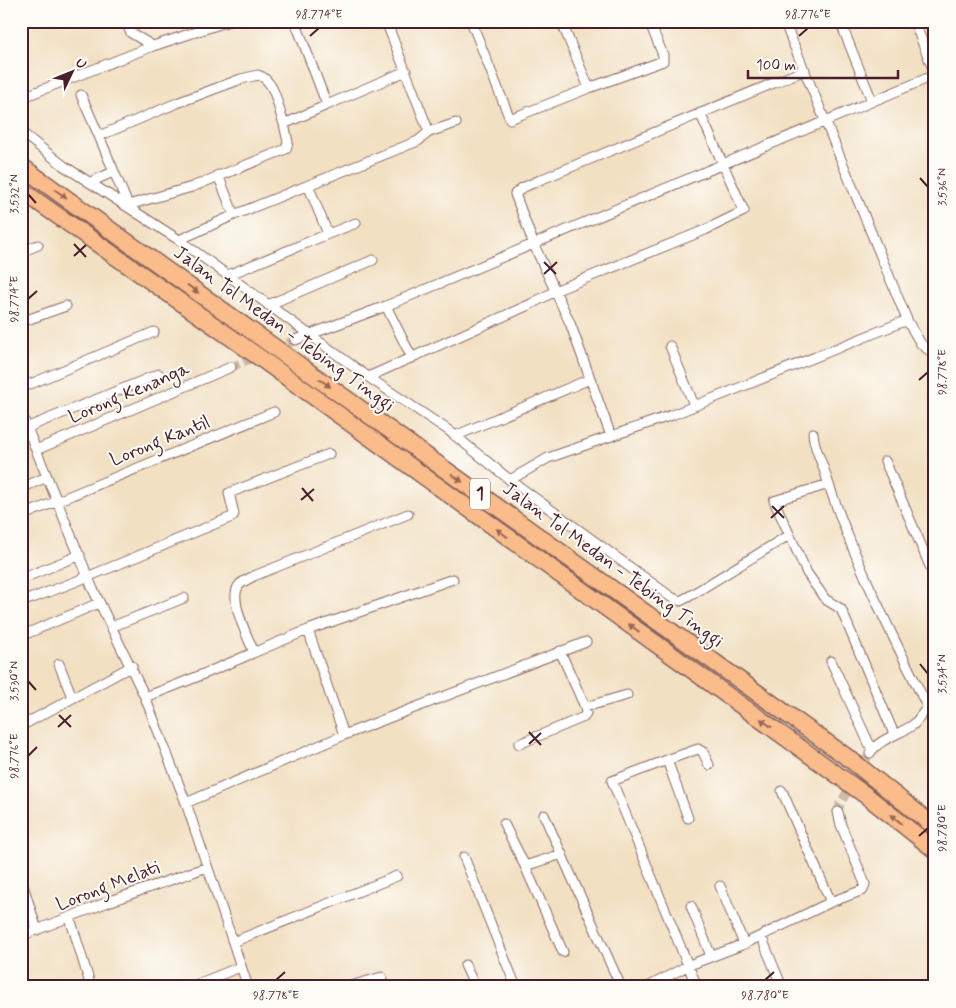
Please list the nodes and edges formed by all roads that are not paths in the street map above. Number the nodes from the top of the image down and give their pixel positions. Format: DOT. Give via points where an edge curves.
graph roads {
  1 [pos="125,21"];
  2 [pos="229,21"];
  3 [pos="295,21"];
  4 [pos="386,21"];
  5 [pos="471,21"];
  6 [pos="561,21"];
  7 [pos="649,21"];
  8 [pos="784,21"];
  9 [pos="840,21"];
  10 [pos="914,21"];
  11 [pos="153,46"];
  12 [pos="805,70"];
  13 [pos="406,71"];
  14 [pos="935,74"];
  15 [pos="590,88"];
  16 [pos="82,95"];
  17 [pos="21,98"];
  18 [pos="872,101"];
  19 [pos="327,104"];
  20 [pos="700,113"];
  21 [pos="826,120"];
  22 [pos="456,122"];
  23 [pos="284,124"];
  24 [pos="21,132"];
  25 [pos="429,132"];
  26 [pos="99,136"];
  27 [pos="721,164"];
  28 [pos="21,166"];
  29 [pos="114,172"];
  30 [pos="218,175"];
  31 [pos="90,182"];
  32 [pos="308,185"];
  33 [pos="21,190"];
  34 [pos="128,205"];
  35 [pos="234,215"];
  36 [pos="356,222"];
  37 [pos="328,234"];
  38 [pos="179,240"];
  39 [pos="534,244"];
  40 [pos="38,245"];
  41 [pos="21,252"];
  42 [pos="373,260"];
  43 [pos="228,275"];
  44 [pos="557,290"];
  45 [pos="268,304"];
  46 [pos="66,306"];
  47 [pos="386,306"];
  48 [pos="21,322"];
  49 [pos="908,322"];
  50 [pos="154,332"];
  51 [pos="308,334"];
  52 [pos="295,340"];
  53 [pos="670,346"];
  54 [pos="935,355"];
  55 [pos="412,358"];
  56 [pos="232,368"];
  57 [pos="159,374"];
  58 [pos="368,377"];
  59 [pos="590,379"];
  60 [pos="21,388"];
  61 [pos="694,406"];
  62 [pos="274,412"];
  63 [pos="21,413"];
  64 [pos="24,429"];
  65 [pos="813,433"];
  66 [pos="455,436"];
  67 [pos="611,436"];
  68 [pos="37,449"];
  69 [pos="329,454"];
  70 [pos="886,460"];
  71 [pos="47,477"];
  72 [pos="510,480"];
  73 [pos="829,484"];
  74 [pos="21,488"];
  75 [pos="57,501"];
  76 [pos="408,514"];
  77 [pos="21,516"];
  78 [pos="789,535"];
  79 [pos="80,555"];
  80 [pos="88,578"];
  81 [pos="935,578"];
  82 [pos="21,579"];
  83 [pos="453,579"];
  84 [pos="184,598"];
  85 [pos="21,602"];
  86 [pos="99,603"];
  87 [pos="112,627"];
  88 [pos="308,630"];
  89 [pos="21,636"];
  90 [pos="586,642"];
  91 [pos="560,651"];
  92 [pos="254,652"];
  93 [pos="831,661"];
  94 [pos="59,664"];
  95 [pos="132,666"];
  96 [pos="627,695"];
  97 [pos="146,697"];
  98 [pos="72,698"];
  99 [pos="931,705"];
  100 [pos="585,707"];
  101 [pos="21,726"];
  102 [pos="894,734"];
  103 [pos="344,735"];
  104 [pos="519,744"];
  105 [pos="667,760"];
  106 [pos="709,765"];
  107 [pos="782,791"];
  108 [pos="186,803"];
  109 [pos="838,812"];
  110 [pos="544,815"];
  111 [pos="688,818"];
  112 [pos="504,824"];
  113 [pos="935,826"];
  114 [pos="935,850"];
  115 [pos="562,854"];
  116 [pos="464,857"];
  117 [pos="525,866"];
  118 [pos="207,867"];
  119 [pos="397,876"];
  120 [pos="21,879"];
  121 [pos="720,886"];
  122 [pos="832,902"];
  123 [pos="691,906"];
  124 [pos="70,918"];
  125 [pos="37,930"];
  126 [pos="21,936"];
  127 [pos="760,936"];
  128 [pos="232,942"];
  129 [pos="744,944"];
  130 [pos="563,952"];
  131 [pos="711,956"];
  132 [pos="465,965"];
  133 [pos="687,966"];
  134 [pos="240,967"];
  135 [pos="382,977"];
  136 [pos="92,987"];
  137 [pos="190,987"];
  138 [pos="248,987"];
  139 [pos="348,987"];
  140 [pos="475,987"];
  141 [pos="516,987"];
  142 [pos="621,987"];
  143 [pos="648,987"];
  144 [pos="697,987"];
  145 [pos="782,987"];
  1 -- 11 [label="street" via="131,33"];
  2 -- 11 [label="street"];
  3 -- 19 [label="street"];
  4 -- 13 [label="street"];
  5 -- 15 [label="street" via="510,119"];
  6 -- 15 [label="street"];
  7 -- 15 [label="street" via="663,55 662,61"];
  8 -- 12 [label="street"];
  9 -- 18 [label="street"];
  10 -- 14 [label="street"];
  11 -- 17 [label="street"];
  12 -- 20 [label="street"];
  12 -- 21 [label="street"];
  13 -- 19 [label="street"];
  13 -- 25 [label="street"];
  14 -- 18 [label="street"];
  16 -- 26 [label="street"];
  18 -- 21 [label="street"];
  19 -- 23 [label="street"];
  20 -- 27 [label="street"];
  20 -- 39 [label="street" via="522,188 515,194"];
  21 -- 27 [label="street"];
  21 -- 49 [label="street"];
  22 -- 25 [label="street"];
  23 -- 26 [label="street" via="272,89 266,79 258,75 177,103"];
  23 -- 30 [label="street" via="288,142 286,149"];
  24 -- 31 [label="street"];
  25 -- 32 [label="street" via="418,141"];
  26 -- 29 [label="street"];
  27 -- 39 [label="street"];
  27 -- 44 [label="street" via="744,211"];
  28 -- 113 [label="highway, Jalan Tol Medan - Tebing Tinggi / 1, one-way" via="852,760"];
  29 -- 31 [label="street"];
  29 -- 34 [label="street"];
  30 -- 34 [label="street" via="192,187"];
  30 -- 35 [label="street"];
  31 -- 34 [label="street"];
  32 -- 35 [label="street"];
  32 -- 37 [label="street"];
  114 -- 33 [label="highway, Jalan Tol Medan - Tebing Tinggi / 1, one-way" via="860,791 263,360"];
  34 -- 38 [label="street"];
  35 -- 38 [label="street"];
  36 -- 37 [label="street"];
  37 -- 43 [label="street"];
  38 -- 43 [label="street"];
  39 -- 44 [label="street"];
  39 -- 47 [label="street"];
  40 -- 41 [label="street"];
  42 -- 45 [label="street"];
  43 -- 45 [label="street"];
  44 -- 55 [label="street"];
  44 -- 59 [label="street"];
  45 -- 51 [label="street"];
  46 -- 48 [label="street"];
  47 -- 51 [label="street"];
  47 -- 55 [label="street"];
  49 -- 54 [label="street" via="921,344"];
  49 -- 61 [label="street" via="865,335 780,373"];
  50 -- 60 [label="street"];
  51 -- 52 [label="street"];
  51 -- 58 [label="street"];
  53 -- 61 [label="street"];
  55 -- 58 [label="street"];
  56 -- 68 [label="street, Lorong Kenanga"];
  57 -- 64 [label="street"];
  58 -- 66 [label="street"];
  59 -- 66 [label="street"];
  59 -- 67 [label="street"];
  61 -- 67 [label="street"];
  62 -- 75 [label="street, Lorong Kantil"];
  63 -- 64 [label="street"];
  64 -- 68 [label="street"];
  65 -- 73 [label="street" via="816,452"];
  66 -- 72 [label="street"];
  67 -- 72 [label="street" via="548,458"];
  68 -- 71 [label="street"];
  69 -- 80 [label="street" via="229,492 232,517"];
  70 -- 81 [label="street"];
  71 -- 74 [label="street"];
  71 -- 75 [label="street"];
  72 -- 78 [label="street" via="671,597 680,600"];
  73 -- 78 [label="street" via="774,501"];
  73 -- 99 [label="street" via="880,609"];
  75 -- 77 [label="street, Lorong Kantil"];
  75 -- 79 [label="street"];
  76 -- 92 [label="street" via="240,584 236,590 236,602"];
  78 -- 102 [label="street" via="803,567 825,599 841,609"];
  79 -- 80 [label="street"];
  79 -- 82 [label="street"];
  80 -- 85 [label="street"];
  80 -- 86 [label="street"];
  83 -- 88 [label="street"];
  84 -- 87 [label="street"];
  86 -- 87 [label="street"];
  86 -- 89 [label="street"];
  87 -- 95 [label="street"];
  88 -- 92 [label="street"];
  88 -- 103 [label="street"];
  90 -- 91 [label="street"];
  91 -- 100 [label="street"];
  91 -- 103 [label="street"];
  92 -- 97 [label="street"];
  93 -- 102 [label="street" via="871,752"];
  94 -- 98 [label="street"];
  95 -- 97 [label="street"];
  95 -- 98 [label="street"];
  96 -- 100 [label="street"];
  97 -- 108 [label="street"];
  98 -- 101 [label="street"];
  99 -- 102 [label="street" via="912,725"];
  100 -- 104 [label="street" via="584,717"];
  103 -- 108 [label="street"];
  105 -- 106 [label="street" via="698,749"];
  105 -- 111 [label="street"];
  105 -- 133 [label="street" via="612,781"];
  107 -- 122 [label="street"];
  108 -- 118 [label="street"];
  109 -- 122 [label="street" via="865,887"];
  110 -- 115 [label="street"];
  112 -- 117 [label="street"];
  115 -- 117 [label="street"];
  115 -- 142 [label="street"];
  116 -- 141 [label="street"];
  117 -- 130 [label="street"];
  118 -- 124 [label="street, Lorong Melati"];
  118 -- 128 [label="street"];
  119 -- 128 [label="street"];
  120 -- 125 [label="street"];
  121 -- 129 [label="street"];
  122 -- 127 [label="street"];
  123 -- 131 [label="street"];
  124 -- 125 [label="street, Lorong Melati"];
  124 -- 136 [label="street"];
  125 -- 126 [label="street, Lorong Melati"];
  127 -- 129 [label="street"];
  127 -- 145 [label="street"];
  128 -- 134 [label="street"];
  129 -- 131 [label="street"];
  131 -- 133 [label="street"];
  132 -- 140 [label="street"];
  133 -- 143 [label="street"];
  133 -- 144 [label="street"];
  134 -- 137 [label="street"];
  134 -- 138 [label="street"];
  135 -- 139 [label="street"];
}
